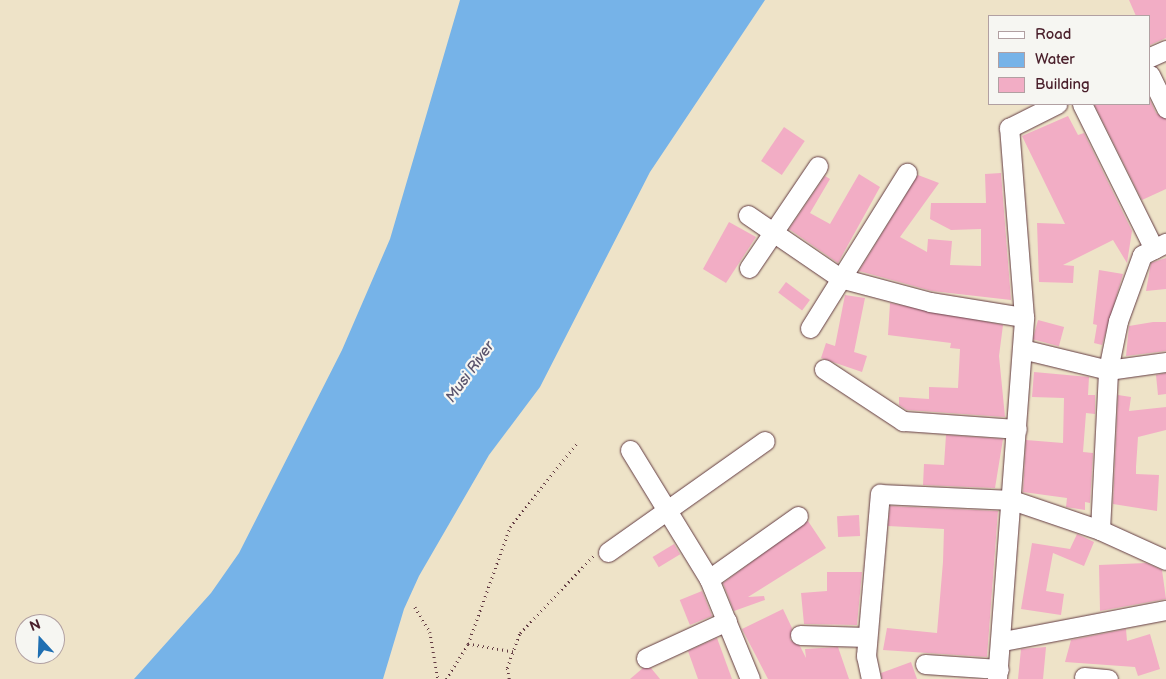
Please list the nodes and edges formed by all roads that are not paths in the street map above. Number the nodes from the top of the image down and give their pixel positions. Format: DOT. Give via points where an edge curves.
graph roads {
  1 [pos="1166,50"];
  2 [pos="1151,57"];
  3 [pos="1151,78"];
  4 [pos="1055,105"];
  5 [pos="1083,105"];
  6 [pos="1166,108"];
  7 [pos="818,166"];
  8 [pos="907,172"];
  9 [pos="748,215"];
  10 [pos="774,231"];
  11 [pos="1160,246"];
  12 [pos="749,268"];
  13 [pos="840,278"];
  14 [pos="1024,317"];
  15 [pos="810,328"];
  16 [pos="1022,349"];
  17 [pos="1166,362"];
  18 [pos="824,369"];
  19 [pos="1108,370"];
  20 [pos="1017,429"];
  21 [pos="765,441"];
  22 [pos="630,450"];
  23 [pos="1012,500"];
  24 [pos="669,510"];
  25 [pos="798,516"];
  26 [pos="1100,530"];
  27 [pos="602,552"];
  28 [pos="1166,560"];
  29 [pos="709,579"];
  30 [pos="1166,610"];
  31 [pos="728,621"];
  32 [pos="800,635"];
  33 [pos="867,637"];
  34 [pos="1003,641"];
  35 [pos="646,658"];
  36 [pos="926,664"];
  37 [pos="998,674"];
  38 [pos="1084,677"];
  39 [pos="750,679"];
  40 [pos="871,679"];
  41 [pos="1108,679"];
  1 -- 2 [label="street"];
  3 -- 6 [label="street"];
  4 -- 14 [label="street" via="1009,128"];
  5 -- 11 [label="street"];
  7 -- 10 [label="street"];
  8 -- 13 [label="street"];
  9 -- 10 [label="street"];
  10 -- 12 [label="street"];
  10 -- 13 [label="street"];
  11 -- 19 [label="street" via="1142,255 1118,321"];
  13 -- 14 [label="street" via="930,302"];
  13 -- 15 [label="street"];
  14 -- 16 [label="street"];
  16 -- 19 [label="street"];
  16 -- 20 [label="street"];
  17 -- 19 [label="street"];
  18 -- 20 [label="street" via="904,421"];
  19 -- 26 [label="street"];
  20 -- 23 [label="street"];
  21 -- 24 [label="street"];
  22 -- 24 [label="street"];
  23 -- 26 [label="street"];
  23 -- 33 [label="street" via="880,494"];
  23 -- 34 [label="street"];
  24 -- 27 [label="street"];
  24 -- 29 [label="street"];
  25 -- 29 [label="street"];
  26 -- 28 [label="street"];
  29 -- 31 [label="street"];
  30 -- 34 [label="street"];
  31 -- 35 [label="street"];
  31 -- 39 [label="street"];
  32 -- 33 [label="street"];
  33 -- 40 [label="street"];
  34 -- 37 [label="street"];
  36 -- 37 [label="street"];
  38 -- 41 [label="street"];
}
